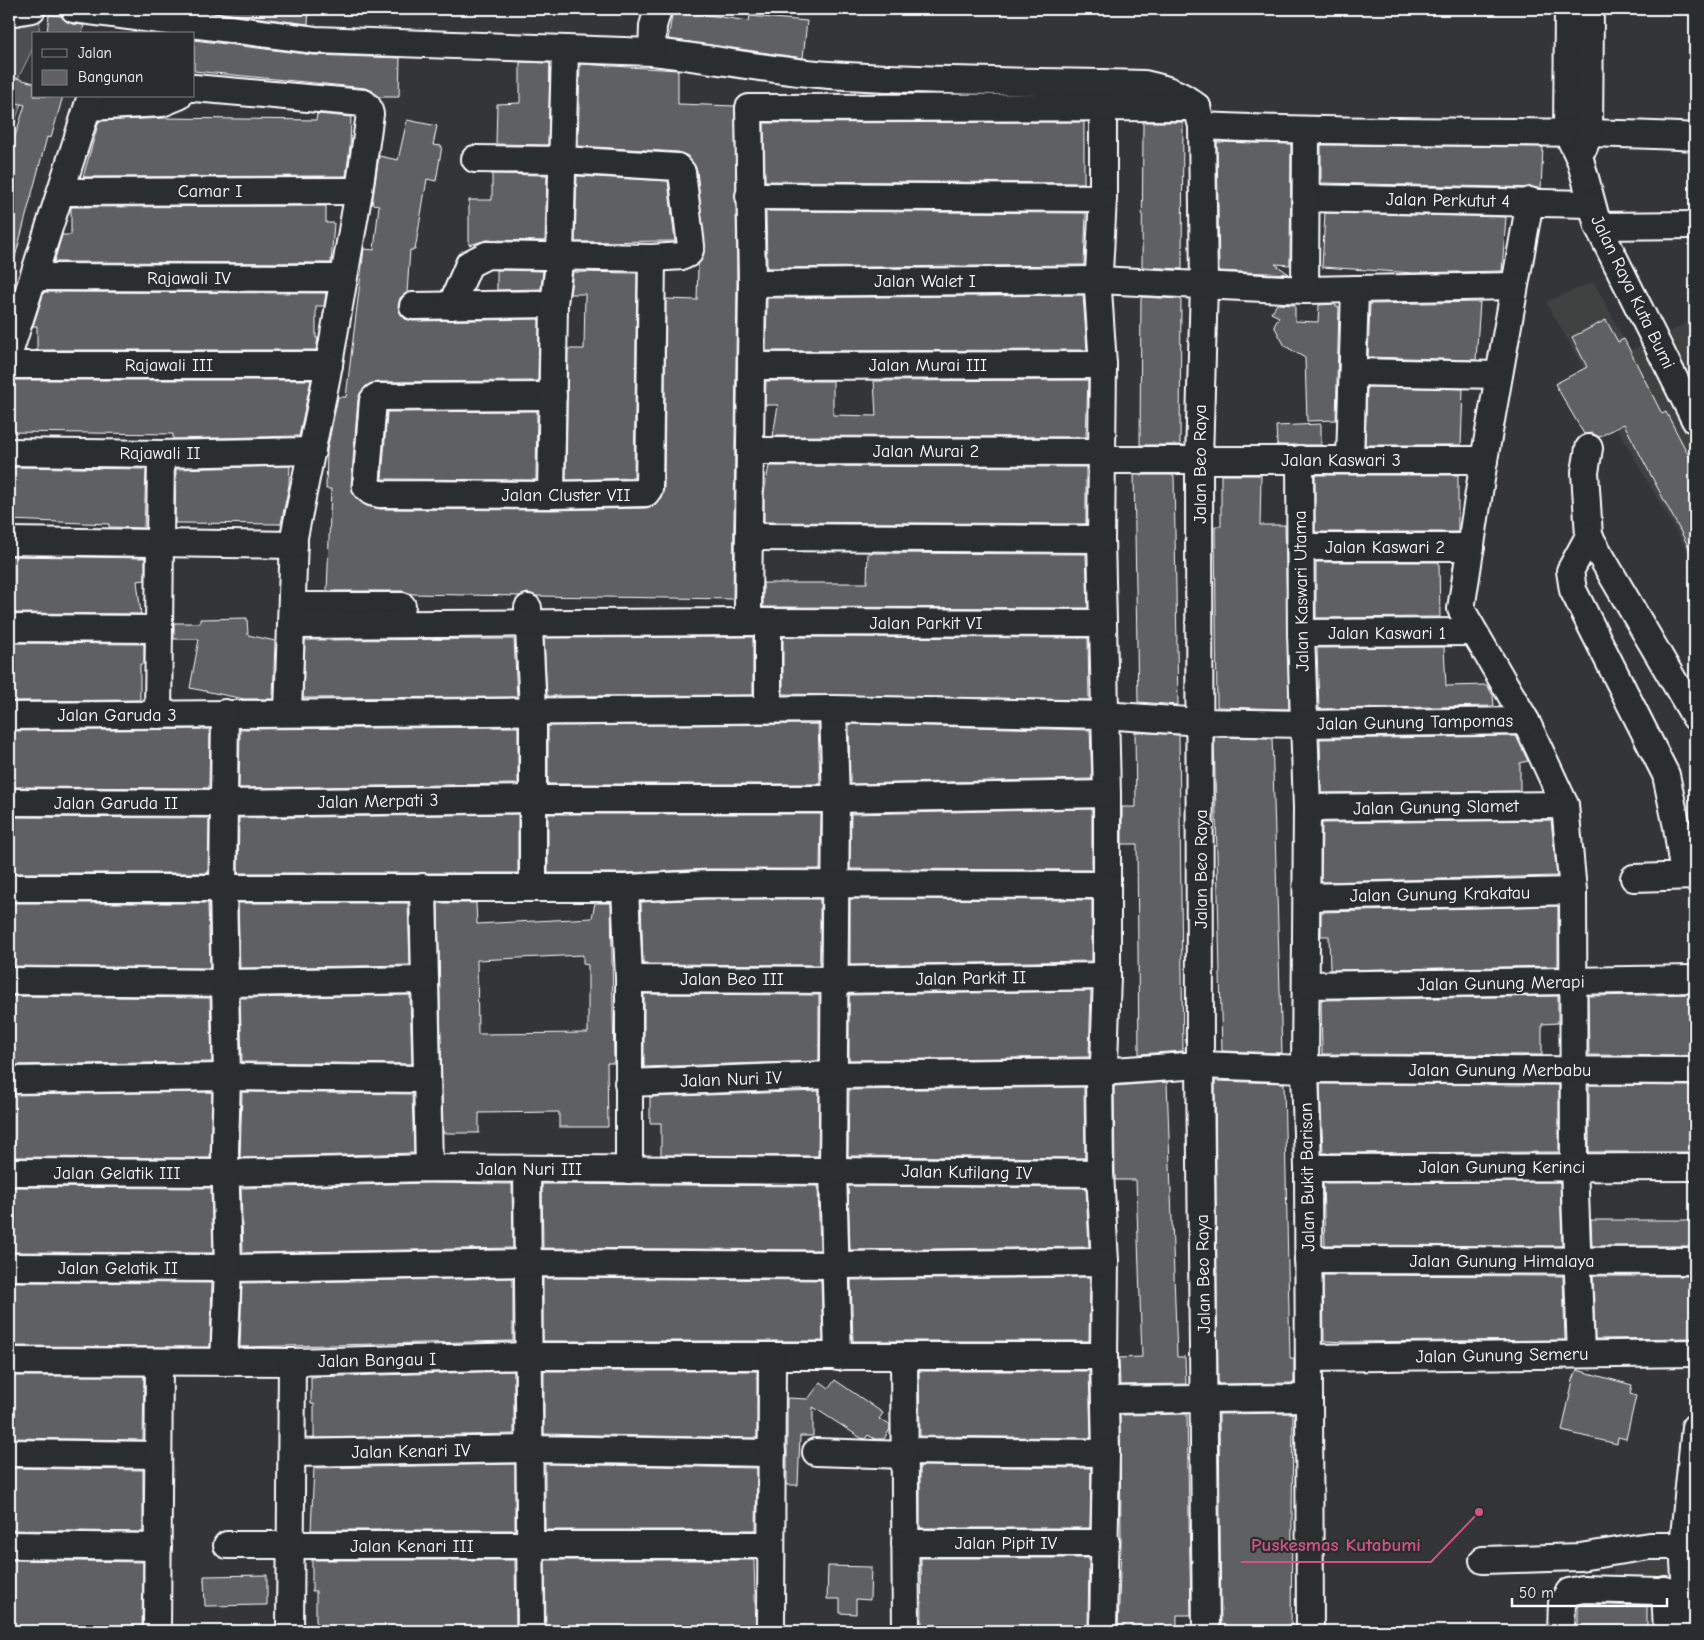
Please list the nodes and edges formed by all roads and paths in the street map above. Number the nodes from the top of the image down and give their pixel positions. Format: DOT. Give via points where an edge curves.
graph roads {
  1 [pos="32,9"];
  2 [pos="74,9"];
  3 [pos="658,9"];
  4 [pos="1568,9"];
  5 [pos="1590,9"];
  6 [pos="9,13"];
  7 [pos="565,49"];
  8 [pos="652,52"];
  9 [pos="747,66"];
  10 [pos="195,88"];
  11 [pos="175,98"];
  12 [pos="89,102"];
  13 [pos="1103,107"];
  14 [pos="748,108"];
  15 [pos="1200,117"];
  16 [pos="1306,132"];
  17 [pos="1578,132"];
  18 [pos="1695,137"];
  19 [pos="475,158"];
  20 [pos="563,160"];
  21 [pos="359,191"];
  22 [pos="61,192"];
  23 [pos="749,196"];
  24 [pos="1103,198"];
  25 [pos="1306,198"];
  26 [pos="1530,201"];
  27 [pos="1594,215"];
  28 [pos="1695,225"];
  29 [pos="560,255"];
  30 [pos="652,258"];
  31 [pos="35,277"];
  32 [pos="343,278"];
  33 [pos="1098,280"];
  34 [pos="752,283"];
  35 [pos="1204,286"];
  36 [pos="1514,286"];
  37 [pos="1355,289"];
  38 [pos="1305,290"];
  39 [pos="554,304"];
  40 [pos="413,306"];
  41 [pos="451,306"];
  42 [pos="9,353"];
  43 [pos="9,365"];
  44 [pos="329,365"];
  45 [pos="1104,365"];
  46 [pos="752,366"];
  47 [pos="1353,372"];
  48 [pos="1498,375"];
  49 [pos="554,396"];
  50 [pos="1695,420"];
  51 [pos="1589,448"];
  52 [pos="312,451"];
  53 [pos="750,451"];
  54 [pos="9,452"];
  55 [pos="161,454"];
  56 [pos="1102,456"];
  57 [pos="1200,458"];
  58 [pos="1300,459"];
  59 [pos="1350,460"];
  60 [pos="1484,460"];
  61 [pos="551,495"];
  62 [pos="1589,536"];
  63 [pos="750,537"];
  64 [pos="1101,539"];
  65 [pos="9,541"];
  66 [pos="160,543"];
  67 [pos="294,545"];
  68 [pos="1300,547"];
  69 [pos="1471,547"];
  70 [pos="292,615"];
  71 [pos="528,615"];
  72 [pos="755,618"];
  73 [pos="1103,623"];
  74 [pos="9,628"];
  75 [pos="158,629"];
  76 [pos="1473,632"];
  77 [pos="1301,633"];
  78 [pos="768,709"];
  79 [pos="833,709"];
  80 [pos="533,710"];
  81 [pos="288,712"];
  82 [pos="225,714"];
  83 [pos="1104,714"];
  84 [pos="158,715"];
  85 [pos="9,716"];
  86 [pos="1695,718"];
  87 [pos="1526,720"];
  88 [pos="1201,722"];
  89 [pos="1303,724"];
  90 [pos="1107,794"];
  91 [pos="532,799"];
  92 [pos="836,800"];
  93 [pos="9,802"];
  94 [pos="224,803"];
  95 [pos="1565,805"];
  96 [pos="1308,808"];
  97 [pos="1690,876"];
  98 [pos="1634,878"];
  99 [pos="834,884"];
  100 [pos="1106,885"];
  101 [pos="423,887"];
  102 [pos="534,887"];
  103 [pos="9,888"];
  104 [pos="223,888"];
  105 [pos="625,888"];
  106 [pos="1573,891"];
  107 [pos="1307,897"];
  108 [pos="1107,976"];
  109 [pos="629,979"];
  110 [pos="1695,979"];
  111 [pos="425,980"];
  112 [pos="835,980"];
  113 [pos="9,981"];
  114 [pos="225,983"];
  115 [pos="1574,983"];
  116 [pos="1307,986"];
  117 [pos="1200,1065"];
  118 [pos="1305,1069"];
  119 [pos="1573,1069"];
  120 [pos="1695,1071"];
  121 [pos="1099,1072"];
  122 [pos="833,1075"];
  123 [pos="227,1077"];
  124 [pos="427,1079"];
  125 [pos="9,1080"];
  126 [pos="628,1083"];
  127 [pos="1574,1167"];
  128 [pos="1695,1167"];
  129 [pos="429,1168"];
  130 [pos="1308,1168"];
  131 [pos="527,1169"];
  132 [pos="629,1170"];
  133 [pos="833,1170"];
  134 [pos="9,1172"];
  135 [pos="1100,1173"];
  136 [pos="226,1174"];
  137 [pos="1308,1260"];
  138 [pos="1576,1261"];
  139 [pos="1105,1262"];
  140 [pos="1695,1262"];
  141 [pos="530,1263"];
  142 [pos="837,1265"];
  143 [pos="9,1267"];
  144 [pos="228,1268"];
  145 [pos="1695,1353"];
  146 [pos="1580,1354"];
  147 [pos="530,1356"];
  148 [pos="904,1356"];
  149 [pos="1104,1356"];
  150 [pos="772,1357"];
  151 [pos="838,1357"];
  152 [pos="1309,1358"];
  153 [pos="9,1361"];
  154 [pos="159,1362"];
  155 [pos="224,1362"];
  156 [pos="292,1362"];
  157 [pos="1205,1398"];
  158 [pos="1309,1398"];
  159 [pos="1105,1400"];
  160 [pos="1695,1427"];
  161 [pos="530,1449"];
  162 [pos="816,1452"];
  163 [pos="1106,1452"];
  164 [pos="9,1453"];
  165 [pos="292,1453"];
  166 [pos="905,1453"];
  167 [pos="772,1454"];
  168 [pos="158,1455"];
  169 [pos="906,1543"];
  170 [pos="1106,1543"];
  171 [pos="9,1545"];
  172 [pos="228,1545"];
  173 [pos="771,1545"];
  174 [pos="292,1546"];
  175 [pos="532,1546"];
  176 [pos="1683,1546"];
  177 [pos="158,1547"];
  178 [pos="1483,1560"];
  179 [pos="1682,1591"];
  180 [pos="157,1631"];
  181 [pos="290,1631"];
  182 [pos="531,1631"];
  183 [pos="771,1631"];
  184 [pos="906,1631"];
  185 [pos="1104,1631"];
  186 [pos="1206,1631"];
  187 [pos="1310,1631"];
  188 [pos="1561,1631"];
  189 [pos="1667,1631"];
  190 [pos="1686,1631"];
  1 -- 6 [label="street"];
  2 -- 7 [label="street" via="315,40"];
  3 -- 8 [label="street"];
  4 -- 17 [label="street"];
  5 -- 17 [label="street"];
  7 -- 8 [label="street"];
  7 -- 20 [label="street"];
  8 -- 9 [label="street"];
  9 -- 14 [label="street"];
  9 -- 15 [label="street" via="829,75 1144,84 1170,89 1184,96"];
  10 -- 21 [label="street" via="364,103 370,114"];
  11 -- 12 [label="street" via="162,104"];
  12 -- 22 [label="street"];
  13 -- 14 [label="street"];
  13 -- 15 [label="street"];
  13 -- 24 [label="street"];
  14 -- 23 [label="street"];
  15 -- 16 [label="street"];
  15 -- 35 [label="street, Jalan Beo Raya"];
  16 -- 17 [label="street"];
  16 -- 25 [label="street"];
  17 -- 18 [label="street"];
  17 -- 27 [label="street, Jalan Raya Kuta Bumi" via="1580,160"];
  19 -- 20 [label="street"];
  20 -- 29 [label="street"];
  20 -- 30 [label="street" via="677,167 682,172 691,246 689,253"];
  21 -- 22 [label="street, Camar I"];
  21 -- 32 [label="street"];
  22 -- 31 [label="street"];
  23 -- 24 [label="street"];
  23 -- 34 [label="street"];
  24 -- 33 [label="street"];
  25 -- 26 [label="street, Jalan Perkutut 4"];
  25 -- 38 [label="street"];
  26 -- 27 [label="street, Jalan Perkutut 4"];
  26 -- 36 [label="street"];
  27 -- 28 [label="street, Jalan Perkutut 4"];
  27 -- 50 [label="street, Jalan Raya Kuta Bumi"];
  29 -- 30 [label="street"];
  29 -- 39 [label="street"];
  29 -- 41 [label="street" via="487,255 470,264"];
  30 -- 61 [label="street, Jalan Cluster VII" via="649,489 639,495"];
  31 -- 32 [label="street, Rajawali IV"];
  31 -- 42 [label="street"];
  32 -- 44 [label="street"];
  33 -- 34 [label="street, Jalan Walet I"];
  33 -- 35 [label="street, Jalan Walet I"];
  33 -- 45 [label="street"];
  34 -- 46 [label="street"];
  35 -- 38 [label="street, Jalan Walet I"];
  35 -- 57 [label="street, Jalan Beo Raya"];
  36 -- 37 [label="street, Jalan Walet I"];
  36 -- 48 [label="street"];
  37 -- 38 [label="street, Jalan Walet I"];
  37 -- 47 [label="street"];
  39 -- 41 [label="street"];
  39 -- 49 [label="street"];
  40 -- 41 [label="street"];
  43 -- 44 [label="street, Rajawali III"];
  44 -- 52 [label="street"];
  45 -- 46 [label="street, Jalan Murai III"];
  45 -- 56 [label="street"];
  46 -- 53 [label="street"];
  47 -- 48 [label="street"];
  47 -- 59 [label="street"];
  48 -- 60 [label="street"];
  49 -- 61 [label="street"];
  49 -- 61 [label="street, Jalan Cluster VII" via="376,397 373,400 366,487 380,494"];
  51 -- 62 [label="street" via="1585,472"];
  52 -- 55 [label="street, Rajawali II"];
  52 -- 67 [label="street"];
  53 -- 56 [label="street, Jalan Murai 2"];
  53 -- 63 [label="street"];
  54 -- 55 [label="street, Rajawali II"];
  55 -- 66 [label="street"];
  56 -- 57 [label="street, Jalan Murai 2"];
  56 -- 64 [label="street"];
  57 -- 58 [label="street, Jalan Kaswari 3"];
  57 -- 88 [label="street, Jalan Beo Raya"];
  58 -- 59 [label="street, Jalan Kaswari 3"];
  58 -- 68 [label="street, Jalan Kaswari Utama"];
  59 -- 60 [label="street, Jalan Kaswari 3"];
  60 -- 69 [label="street"];
  62 -- 86 [label="street"];
  62 -- 97 [label="street" via="1570,571 1573,590 1666,775"];
  63 -- 64 [label="street"];
  63 -- 72 [label="street"];
  64 -- 73 [label="street"];
  65 -- 66 [label="street"];
  66 -- 67 [label="street"];
  66 -- 75 [label="street"];
  67 -- 70 [label="street"];
  68 -- 69 [label="street, Jalan Kaswari 2"];
  68 -- 77 [label="street, Jalan Kaswari Utama"];
  69 -- 76 [label="street" via="1461,608"];
  70 -- 71 [label="street, Jalan Parkit VI"];
  70 -- 81 [label="street"];
  71 -- 72 [label="street, Jalan Parkit VI"];
  71 -- 80 [label="street"];
  72 -- 73 [label="street, Jalan Parkit VI"];
  72 -- 78 [label="street"];
  73 -- 83 [label="street"];
  74 -- 75 [label="street"];
  75 -- 84 [label="street"];
  76 -- 77 [label="street, Jalan Kaswari 1"];
  76 -- 87 [label="street"];
  77 -- 89 [label="street, Jalan Kaswari Utama"];
  78 -- 79 [label="street, Jalan Gunung Tampomas"];
  78 -- 80 [label="street, Jalan Garuda 3"];
  79 -- 83 [label="street, Jalan Gunung Tampomas"];
  79 -- 92 [label="street"];
  80 -- 81 [label="street, Jalan Garuda 3"];
  80 -- 91 [label="street"];
  81 -- 82 [label="street, Jalan Garuda 3"];
  82 -- 84 [label="street, Jalan Garuda 3"];
  82 -- 94 [label="street"];
  83 -- 88 [label="street, Jalan Gunung Tampomas"];
  83 -- 90 [label="street"];
  84 -- 85 [label="street, Jalan Garuda 3"];
  87 -- 89 [label="street, Jalan Gunung Tampomas"];
  87 -- 95 [label="street"];
  88 -- 89 [label="street, Jalan Gunung Tampomas"];
  88 -- 117 [label="street, Jalan Beo Raya"];
  89 -- 96 [label="street, Jalan Bukit Barisan"];
  90 -- 92 [label="street, Jalan Merpati 3"];
  90 -- 100 [label="street"];
  91 -- 92 [label="street, Jalan Merpati 3"];
  91 -- 94 [label="street, Jalan Merpati 3"];
  91 -- 102 [label="street"];
  92 -- 99 [label="street"];
  93 -- 94 [label="street, Jalan Garuda II"];
  94 -- 104 [label="street"];
  95 -- 96 [label="street, Jalan Gunung Slamet"];
  95 -- 106 [label="street"];
  96 -- 107 [label="street, Jalan Bukit Barisan"];
  97 -- 98 [label="street"];
  99 -- 100 [label="street"];
  99 -- 105 [label="street"];
  99 -- 112 [label="street"];
  100 -- 108 [label="street"];
  101 -- 102 [label="street"];
  101 -- 104 [label="street"];
  101 -- 111 [label="street"];
  102 -- 105 [label="street"];
  103 -- 104 [label="street"];
  104 -- 114 [label="street"];
  105 -- 109 [label="street"];
  106 -- 107 [label="street, Jalan Gunung Krakatau"];
  106 -- 115 [label="street"];
  107 -- 116 [label="street, Jalan Bukit Barisan"];
  108 -- 112 [label="street, Jalan Parkit II"];
  108 -- 121 [label="street" via="1104,1063"];
  109 -- 112 [label="street, Jalan Beo III"];
  109 -- 126 [label="street"];
  110 -- 115 [label="street, Jalan Gunung Merapi"];
  111 -- 114 [label="street"];
  111 -- 124 [label="street"];
  112 -- 122 [label="street"];
  113 -- 114 [label="street"];
  114 -- 123 [label="street"];
  115 -- 116 [label="street, Jalan Gunung Merapi"];
  115 -- 119 [label="street"];
  116 -- 118 [label="street, Jalan Bukit Barisan"];
  117 -- 118 [label="street, Jalan Gunung Merbabu"];
  117 -- 121 [label="street, Jalan Gunung Merbabu"];
  117 -- 157 [label="street, Jalan Beo Raya"];
  118 -- 119 [label="street, Jalan Gunung Merbabu"];
  118 -- 130 [label="street, Jalan Bukit Barisan"];
  119 -- 120 [label="street, Jalan Gunung Merbabu"];
  119 -- 127 [label="street"];
  121 -- 122 [label="street, Jalan Nuri IV"];
  121 -- 135 [label="street"];
  122 -- 126 [label="street, Jalan Nuri IV"];
  122 -- 133 [label="street"];
  123 -- 124 [label="street"];
  123 -- 125 [label="street"];
  123 -- 136 [label="street"];
  124 -- 129 [label="street"];
  126 -- 132 [label="street"];
  127 -- 128 [label="street, Jalan Gunung Kerinci"];
  127 -- 130 [label="street, Jalan Gunung Kerinci"];
  127 -- 138 [label="street"];
  129 -- 131 [label="street, Jalan Nuri III"];
  129 -- 136 [label="street, Jalan Nuri III"];
  130 -- 137 [label="street, Jalan Bukit Barisan"];
  131 -- 132 [label="street, Jalan Nuri III"];
  131 -- 141 [label="street"];
  132 -- 133 [label="street, Jalan Nuri III"];
  133 -- 135 [label="street, Jalan Kutilang IV"];
  133 -- 142 [label="street"];
  134 -- 136 [label="street, Jalan Gelatik III"];
  135 -- 139 [label="street"];
  136 -- 144 [label="street"];
  137 -- 138 [label="street, Jalan Gunung Himalaya"];
  137 -- 152 [label="street, Jalan Bukit Barisan"];
  138 -- 140 [label="street, Jalan Gunung Himalaya"];
  138 -- 146 [label="street"];
  139 -- 142 [label="street, Jalan Gelatik II"];
  139 -- 149 [label="street"];
  141 -- 142 [label="street, Jalan Gelatik II"];
  141 -- 144 [label="street, Jalan Gelatik II"];
  141 -- 147 [label="street"];
  142 -- 151 [label="street"];
  143 -- 144 [label="street, Jalan Gelatik II"];
  144 -- 155 [label="street"];
  145 -- 146 [label="street, Jalan Gunung Semeru"];
  146 -- 152 [label="street, Jalan Gunung Semeru"];
  147 -- 150 [label="street, Jalan Bangau I"];
  147 -- 156 [label="street, Jalan Bangau I"];
  147 -- 161 [label="street"];
  148 -- 149 [label="street, Jalan Bangau I"];
  148 -- 151 [label="street, Jalan Bangau I"];
  148 -- 166 [label="street"];
  149 -- 159 [label="street"];
  150 -- 151 [label="street, Jalan Bangau I"];
  150 -- 167 [label="street"];
  152 -- 158 [label="street, Jalan Bukit Barisan"];
  153 -- 154 [label="street, Jalan Bangau I"];
  154 -- 155 [label="street, Jalan Bangau I"];
  154 -- 168 [label="street"];
  155 -- 156 [label="street, Jalan Bangau I"];
  156 -- 165 [label="street"];
  157 -- 158 [label="street"];
  157 -- 159 [label="street"];
  157 -- 186 [label="street, Jalan Beo Raya"];
  158 -- 187 [label="street, Jalan Bukit Barisan"];
  159 -- 163 [label="street"];
  160 -- 176 [label="street"];
  161 -- 165 [label="street, Jalan Kenari IV"];
  161 -- 167 [label="street, Jalan Kenari IV"];
  161 -- 175 [label="street"];
  162 -- 166 [label="street"];
  163 -- 166 [label="street"];
  163 -- 170 [label="street"];
  164 -- 168 [label="street"];
  165 -- 174 [label="street"];
  166 -- 169 [label="street"];
  167 -- 173 [label="street"];
  168 -- 177 [label="street"];
  169 -- 170 [label="street, Jalan Pipit IV"];
  169 -- 184 [label="street"];
  170 -- 185 [label="street"];
  171 -- 177 [label="street"];
  172 -- 174 [label="street, Jalan Kenari III"];
  173 -- 175 [label="street, Jalan Kenari III"];
  173 -- 183 [label="street"];
  174 -- 175 [label="street, Jalan Kenari III"];
  174 -- 181 [label="street"];
  175 -- 182 [label="street"];
  176 -- 178 [label="street" via="1649,1546 1580,1558"];
  176 -- 179 [label="street"];
  177 -- 180 [label="street"];
  179 -- 188 [label="street" via="1583,1589 1569,1592 1562,1603"];
  179 -- 189 [label="street"];
  179 -- 190 [label="street"];
}
